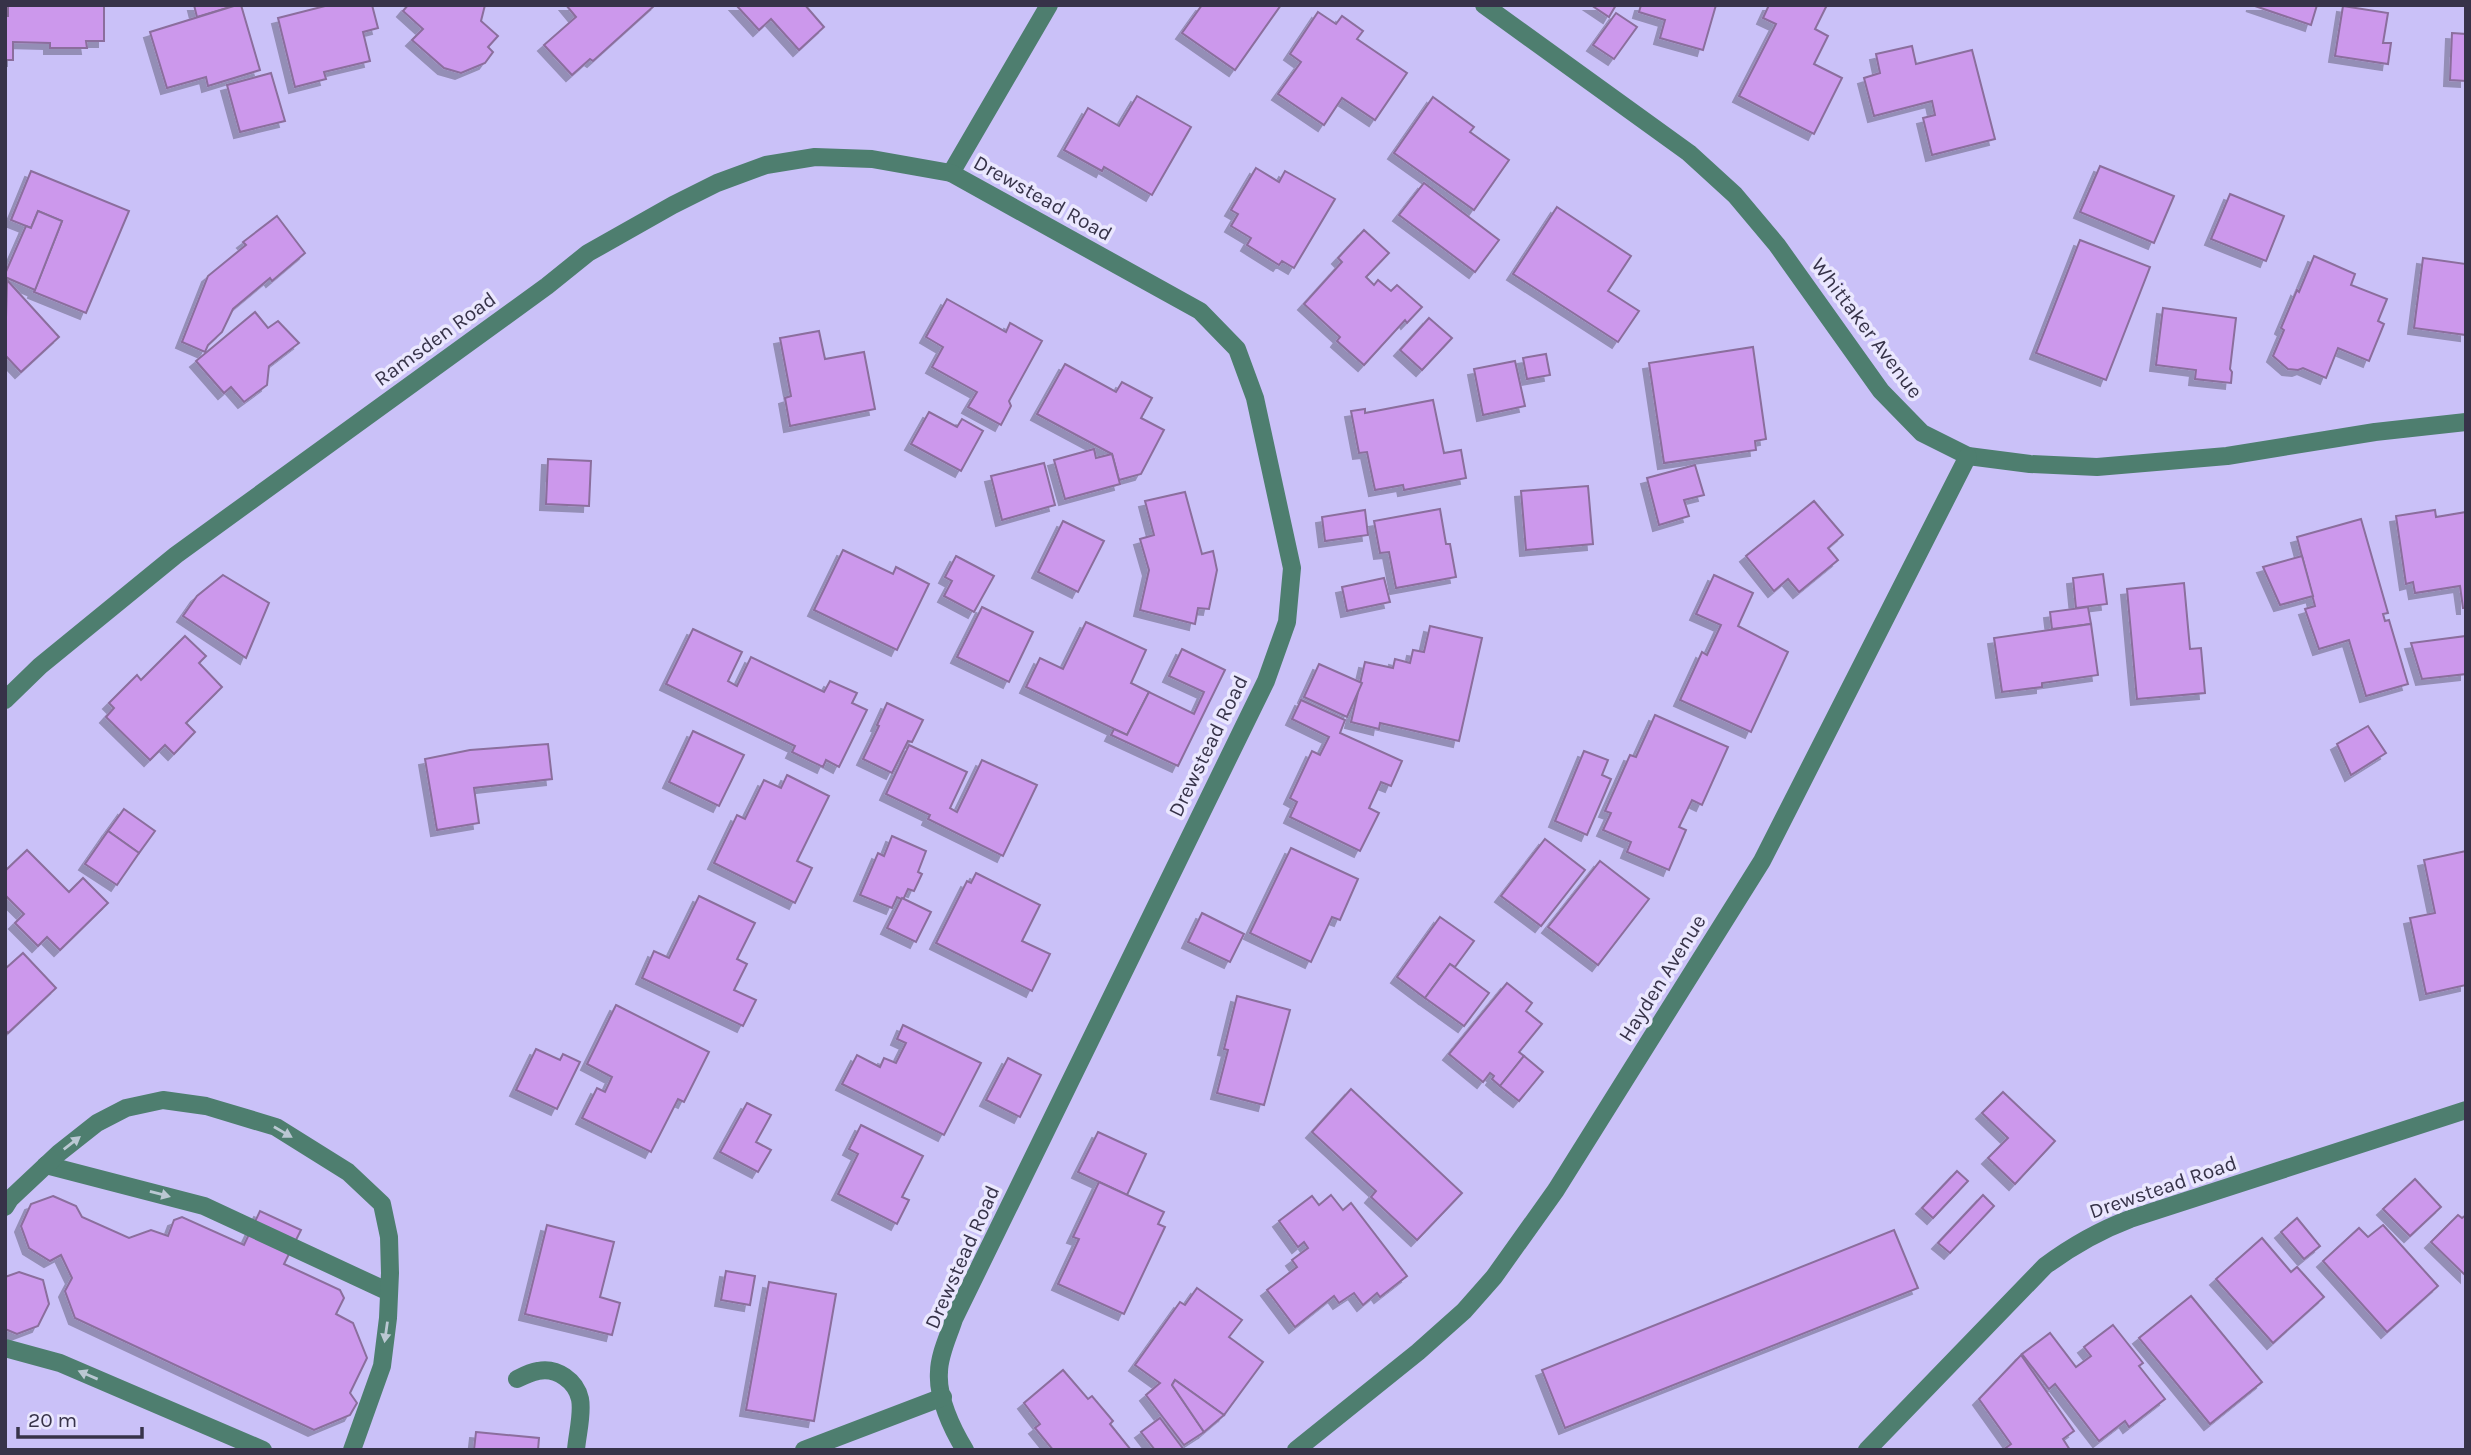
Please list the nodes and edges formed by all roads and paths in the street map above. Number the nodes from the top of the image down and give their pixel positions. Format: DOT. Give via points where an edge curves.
graph roads {
  1 [pos="1049,5"];
  2 [pos="1484,5"];
  3 [pos="951,173"];
  4 [pos="2466,422"];
  5 [pos="1968,456"];
  6 [pos="5,700"];
  7 [pos="2466,1110"];
  8 [pos="46,1164"];
  9 [pos="5,1207"];
  10 [pos="389,1292"];
  11 [pos="5,1348"];
  12 [pos="517,1379"];
  13 [pos="943,1397"];
  14 [pos="263,1450"];
  15 [pos="352,1450"];
  16 [pos="576,1450"];
  17 [pos="804,1450"];
  18 [pos="965,1450"];
  19 [pos="1296,1450"];
  20 [pos="1867,1450"];
  1 -- 3 [label="street"];
  2 -- 5 [label="street, Whittaker Avenue" via="1689,153 1735,195 1777,245 1881,391 1922,433"];
  3 -- 6 [label="street, Ramsden Road" via="872,159 816,157 765,165 673,205 588,253 176,555"];
  3 -- 13 [label="street, Drewstead Road" via="1200,311 1237,349 1255,398 1292,568 1287,622 1266,681 954,1319 939,1372"];
  4 -- 5 [label="street, Whittaker Avenue" via="2227,456 2097,467"];
  5 -- 19 [label="street, Hayden Avenue" via="1762,861 1556,1190 1464,1311"];
  7 -- 20 [label="street, Drewstead Road" via="2130,1219 2073,1245 2045,1266"];
  8 -- 9 [label="street"];
  8 -- 10 [label="street, one-way" via="204,1206"];
  8 -- 10 [label="street, one-way" via="97,1124 126,1108 163,1100 276,1127 348,1172 382,1204"];
  10 -- 15 [label="street, one-way" via="382,1366"];
  14 -- 11 [label="street, one-way" via="60,1363"];
  12 -- 16 [label="street" via="539,1370 552,1371 575,1385 581,1401"];
  13 -- 17 [label="street"];
  13 -- 18 [label="street, Drewstead Road"];
}
